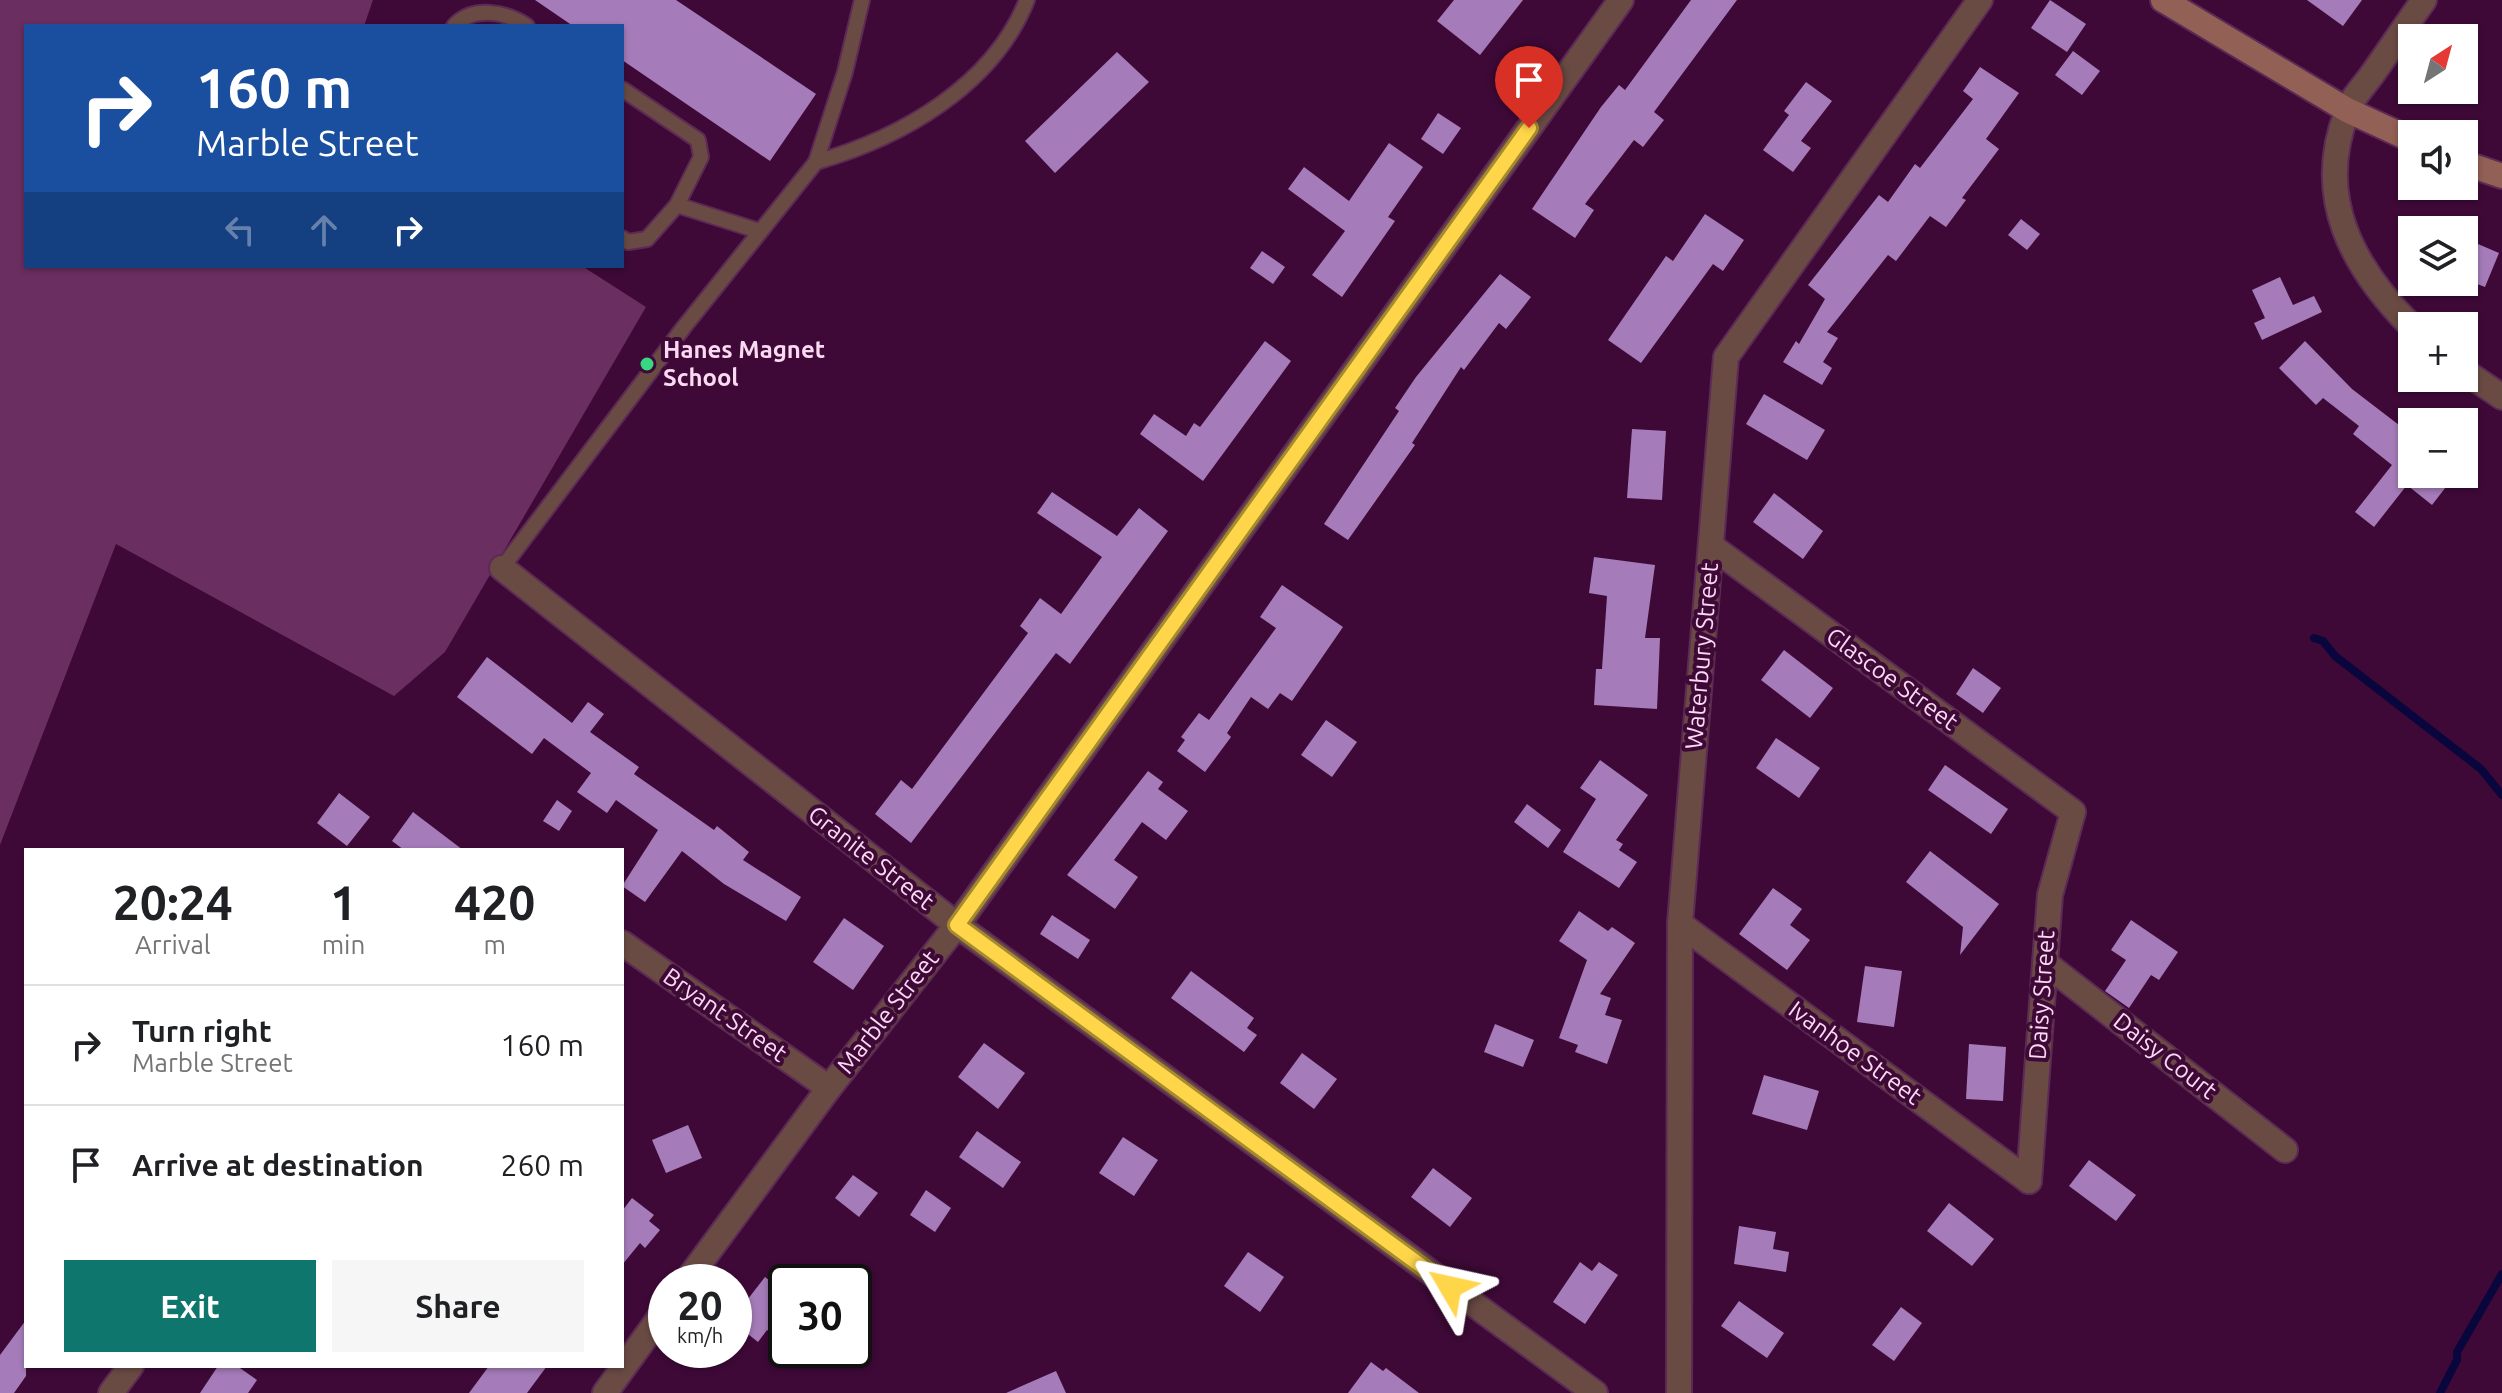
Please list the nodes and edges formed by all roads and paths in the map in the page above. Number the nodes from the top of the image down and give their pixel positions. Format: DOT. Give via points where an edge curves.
graph roads {
  1 [pos="862,0"];
  2 [pos="1027,0"];
  3 [pos="1621,0"];
  4 [pos="1980,0"];
  5 [pos="2163,0"];
  6 [pos="2424,0"];
  7 [pos="456,24"];
  8 [pos="524,24"];
  9 [pos="624,90"];
  10 [pos="2347,110"];
  11 [pos="2398,134"];
  12 [pos="816,162"];
  13 [pos="2478,168"];
  14 [pos="2502,176"];
  15 [pos="677,205"];
  16 [pos="759,231"];
  17 [pos="624,239"];
  18 [pos="2399,312"];
  19 [pos="2478,381"];
  20 [pos="2502,397"];
  21 [pos="1711,546"];
  22 [pos="502,568"];
  23 [pos="2073,812"];
  24 [pos="1680,924"];
  25 [pos="957,925"];
  26 [pos="624,944"];
  27 [pos="2045,963"];
  28 [pos="829,1088"];
  29 [pos="2285,1150"];
  30 [pos="2029,1181"];
  31 [pos="699,1264"];
  32 [pos="648,1334"];
  33 [pos="624,1367"];
  34 [pos="130,1368"];
  35 [pos="623,1368"];
  36 [pos="111,1393"];
  37 [pos="605,1393"];
  38 [pos="1595,1393"];
  39 [pos="1679,1393"];
  1 -- 12 [label="lane"];
  2 -- 12 [label="lane" via="1002,47 968,83 919,119"];
  3 -- 25 [label="street, Marble Street"];
  4 -- 21 [label="street, Waterbury Street" via="1726,357"];
  5 -- 10 [label="street"];
  6 -- 10 [label="street"];
  7 -- 8 [label="lane" via="463,16 482,13 509,14"];
  9 -- 15 [label="lane" via="698,140 701,157"];
  10 -- 11 [label="street"];
  10 -- 18 [label="street" via="2337,151 2336,209 2372,281"];
  12 -- 16 [label="lane"];
  13 -- 14 [label="street"];
  15 -- 16 [label="lane"];
  15 -- 17 [label="lane" via="647,239"];
  16 -- 22 [label="lane"];
  19 -- 20 [label="street"];
  21 -- 23 [label="street, Glascoe Street"];
  21 -- 24 [label="street, Waterbury Street"];
  22 -- 25 [label="street, Granite Street"];
  23 -- 27 [label="street, Daisy Street" via="2050,895"];
  24 -- 30 [label="street, Ivanhoe Street"];
  24 -- 39 [label="street, Waterbury Street"];
  25 -- 28 [label="street, Marble Street"];
  25 -- 38 [label="street, Granite Street"];
  26 -- 28 [label="street, Bryant Street"];
  27 -- 29 [label="street, Daisy Court"];
  27 -- 30 [label="street, Daisy Street"];
  28 -- 31 [label="street, Marble Street"];
  32 -- 33 [label="street"];
  34 -- 36 [label="street"];
  35 -- 37 [label="street"];
}
